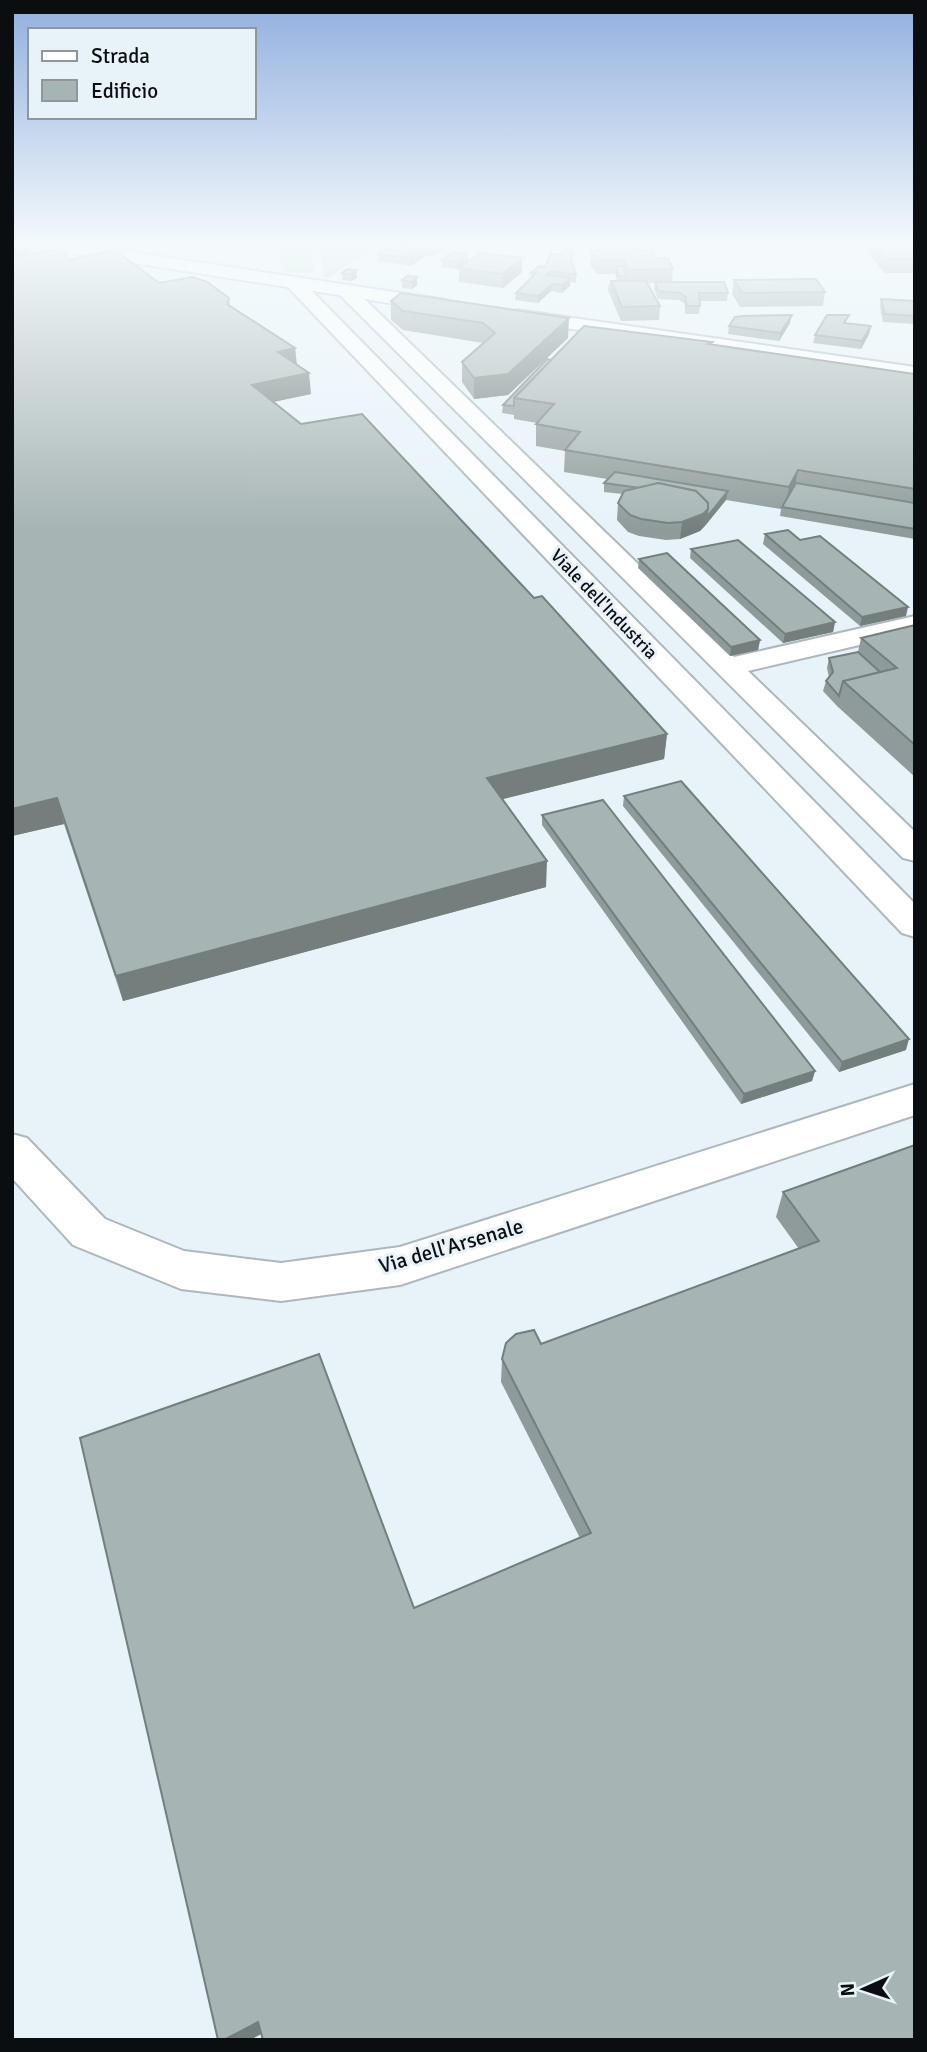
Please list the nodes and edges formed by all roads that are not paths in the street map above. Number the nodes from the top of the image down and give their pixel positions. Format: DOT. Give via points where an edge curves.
graph roads {
  1 [pos="349,340"];
  2 [pos="395,340"];
  3 [pos="682,340"];
  4 [pos="915,373"];
  5 [pos="915,624"];
  6 [pos="727,667"];
  7 [pos="915,851"];
  8 [pos="915,925"];
  9 [pos="915,1099"];
  10 [pos="12,1150"];
  1 -- 8 [label="street, Viale dell'Industria"];
  2 -- 6 [label="street, Viale dell'Industria"];
  3 -- 4 [label="street"];
  5 -- 6 [label="street"];
  6 -- 7 [label="street, Viale dell'Industria"];
  9 -- 10 [label="street, Via dell'Arsenale" via="400,1266 281,1282 181,1270 89,1232"];
}
